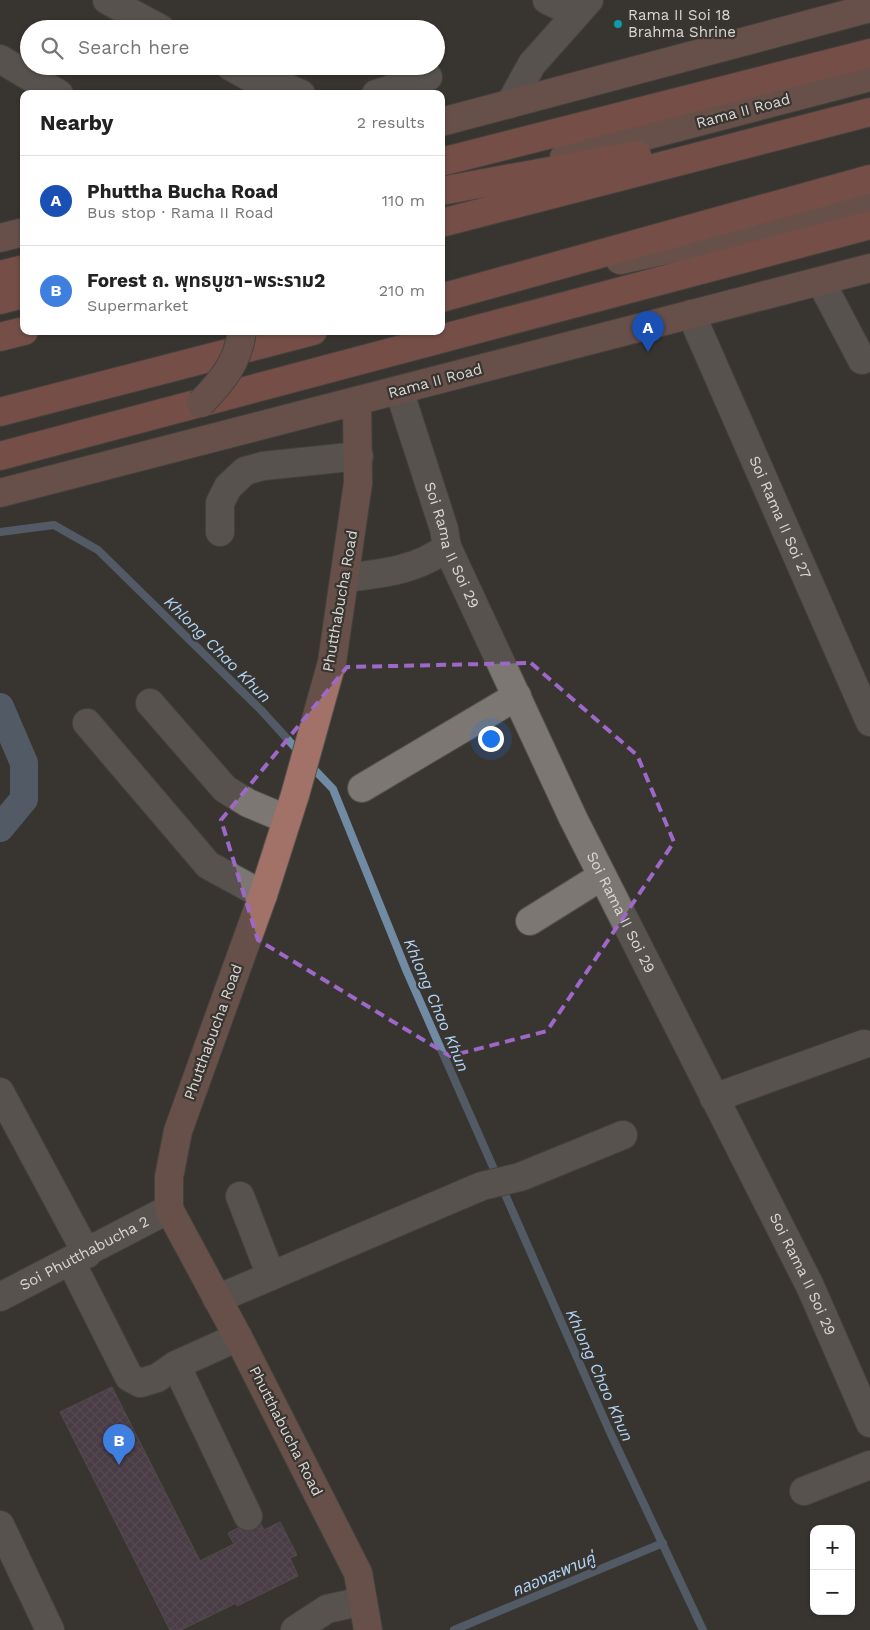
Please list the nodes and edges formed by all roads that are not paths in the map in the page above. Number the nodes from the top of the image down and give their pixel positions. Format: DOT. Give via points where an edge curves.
graph roads {
  1 [pos="107,0"];
  2 [pos="547,0"];
  3 [pos="583,7"];
  4 [pos="870,8"];
  5 [pos="144,20"];
  6 [pos="870,53"];
  7 [pos="0,59"];
  8 [pos="20,71"];
  9 [pos="27,75"];
  10 [pos="247,75"];
  11 [pos="428,77"];
  12 [pos="870,78"];
  13 [pos="52,90"];
  14 [pos="292,90"];
  15 [pos="388,90"];
  16 [pos="510,104"];
  17 [pos="870,107"];
  18 [pos="870,112"];
  19 [pos="445,121"];
  20 [pos="445,161"];
  21 [pos="870,167"];
  22 [pos="870,179"];
  23 [pos="445,189"];
  24 [pos="445,189"];
  25 [pos="870,206"];
  26 [pos="445,222"];
  27 [pos="870,225"];
  28 [pos="20,233"];
  29 [pos="0,238"];
  30 [pos="870,268"];
  31 [pos="20,270"];
  32 [pos="0,275"];
  33 [pos="445,278"];
  34 [pos="821,282"];
  35 [pos="20,295"];
  36 [pos="445,297"];
  37 [pos="445,297"];
  38 [pos="0,300"];
  39 [pos="691,314"];
  40 [pos="20,332"];
  41 [pos="228,335"];
  42 [pos="241,335"];
  43 [pos="295,335"];
  44 [pos="0,337"];
  45 [pos="862,360"];
  46 [pos="399,390"];
  47 [pos="357,401"];
  48 [pos="201,403"];
  49 [pos="6,404"];
  50 [pos="0,456"];
  51 [pos="359,456"];
  52 [pos="11,491"];
  53 [pos="220,532"];
  54 [pos="447,547"];
  55 [pos="345,578"];
  56 [pos="518,696"];
  57 [pos="150,703"];
  58 [pos="870,722"];
  59 [pos="87,723"];
  60 [pos="362,788"];
  61 [pos="291,807"];
  62 [pos="602,876"];
  63 [pos="263,895"];
  64 [pos="530,921"];
  65 [pos="864,1044"];
  66 [pos="0,1092"];
  67 [pos="714,1098"];
  68 [pos="623,1135"];
  69 [pos="240,1196"];
  70 [pos="169,1209"];
  71 [pos="79,1258"];
  72 [pos="271,1276"];
  73 [pos="0,1297"];
  74 [pos="217,1299"];
  75 [pos="238,1337"];
  76 [pos="176,1365"];
  77 [pos="870,1423"];
  78 [pos="870,1465"];
  79 [pos="804,1491"];
  80 [pos="248,1516"];
  81 [pos="0,1525"];
  82 [pos="363,1601"];
  83 [pos="50,1630"];
  84 [pos="295,1630"];
  85 [pos="368,1630"];
  1 -- 5 [label="street"];
  2 -- 3 [label="street"];
  3 -- 16 [label="street" via="532,64"];
  4 -- 16 [label="main road"];
  6 -- 20 [label="highway"];
  7 -- 8 [label="street"];
  9 -- 13 [label="street"];
  10 -- 14 [label="street"];
  11 -- 15 [label="street"];
  12 -- 23 [label="main road, Rama II Road"];
  16 -- 19 [label="main road"];
  17 -- 24 [label="highway" via="816,123"];
  18 -- 26 [label="highway"];
  21 -- 33 [label="highway"];
  22 -- 36 [label="highway"];
  25 -- 37 [label="main road"];
  27 -- 48 [label="highway"];
  28 -- 29 [label="main road"];
  30 -- 34 [label="main road, Rama II Road"];
  31 -- 32 [label="highway"];
  34 -- 39 [label="main road, Rama II Road"];
  34 -- 45 [label="street"];
  35 -- 38 [label="highway"];
  39 -- 46 [label="main road, Rama II Road"];
  39 -- 58 [label="street, Soi Rama II Soi 27"];
  40 -- 44 [label="highway"];
  41 -- 49 [label="highway"];
  42 -- 48 [label="main road, bridge" via="231,369"];
  43 -- 49 [label="highway"];
  46 -- 47 [label="main road, Rama II Road"];
  46 -- 54 [label="street, Soi Rama II Soi 29"];
  47 -- 51 [label="main road, Phutthabucha Road"];
  47 -- 52 [label="main road, Rama II Road"];
  48 -- 50 [label="highway"];
  51 -- 53 [label="street" via="263,466 245,471 228,487 220,503"];
  51 -- 55 [label="main road, Phutthabucha Road"];
  54 -- 55 [label="street" via="435,557 392,572"];
  54 -- 56 [label="street, Soi Rama II Soi 29"];
  55 -- 61 [label="main road, Phutthabucha Road" via="335,648"];
  56 -- 60 [label="street"];
  56 -- 62 [label="street, Soi Rama II Soi 29"];
  57 -- 61 [label="street" via="225,789 248,803"];
  59 -- 63 [label="street" via="208,865"];
  61 -- 63 [label="main road, Phutthabucha Road"];
  62 -- 64 [label="street"];
  62 -- 67 [label="street, Soi Rama II Soi 29"];
  63 -- 70 [label="main road, Phutthabucha Road" via="178,1131 169,1177"];
  65 -- 67 [label="street"];
  66 -- 71 [label="street"];
  67 -- 77 [label="street, Soi Rama II Soi 29" via="810,1286"];
  68 -- 72 [label="street" via="520,1177 482,1186"];
  69 -- 72 [label="street"];
  70 -- 71 [label="street, Soi Phutthabucha 2"];
  70 -- 74 [label="main road, Phutthabucha Road"];
  71 -- 73 [label="street, Soi Phutthabucha 2"];
  71 -- 76 [label="street" via="129,1376 140,1383 157,1378"];
  72 -- 74 [label="street"];
  74 -- 75 [label="main road, Phutthabucha Road"];
  75 -- 76 [label="street"];
  75 -- 82 [label="main road, Phutthabucha Road" via="358,1573"];
  76 -- 80 [label="street"];
  78 -- 79 [label="street"];
  81 -- 83 [label="street"];
  82 -- 84 [label="street" via="327,1609"];
  82 -- 85 [label="main road, Phutthabucha Road"];
}
